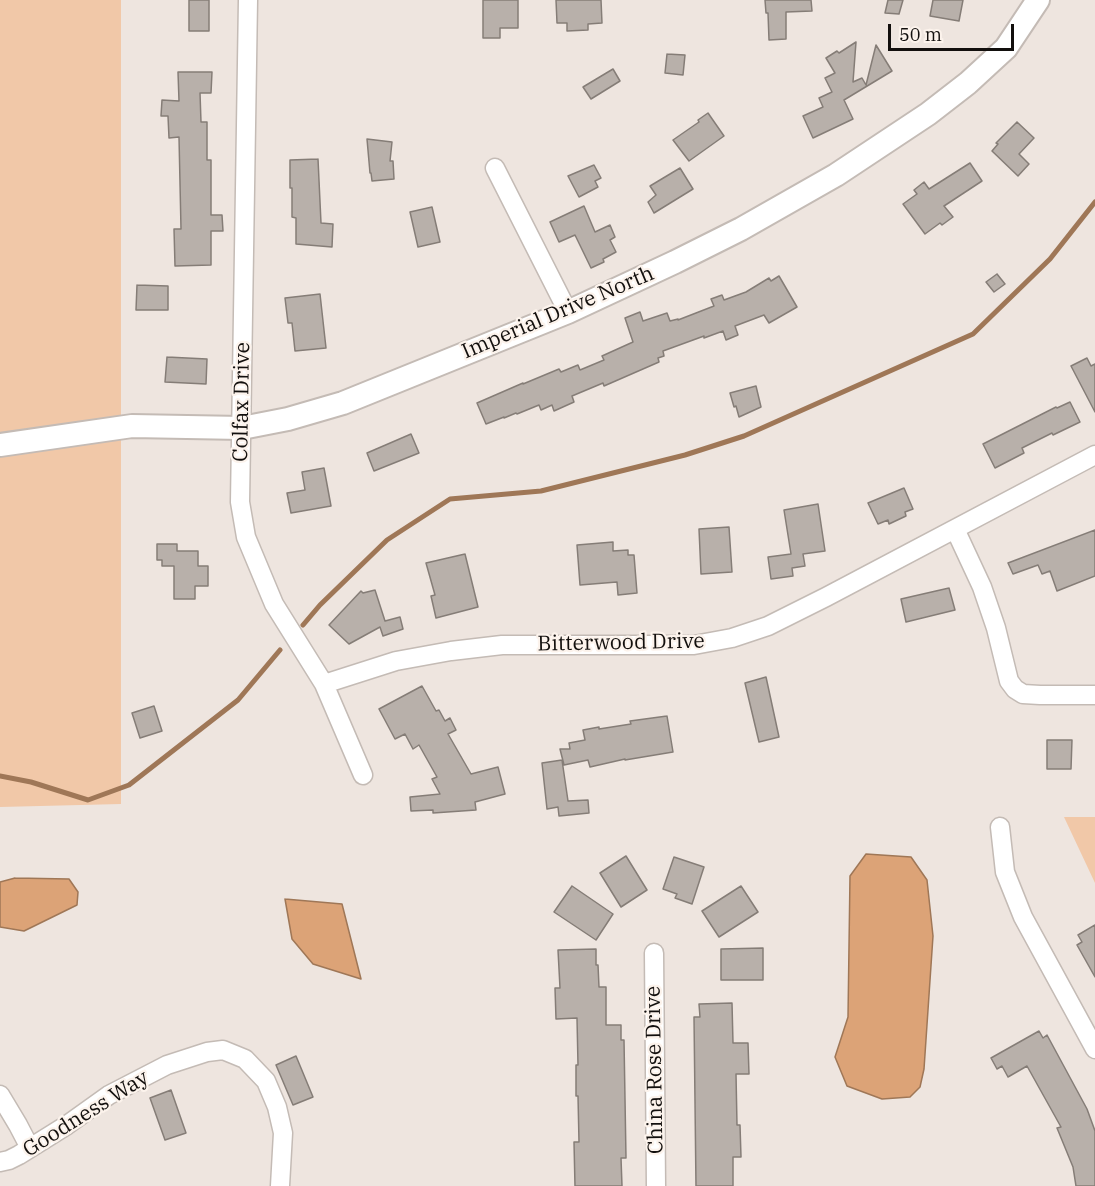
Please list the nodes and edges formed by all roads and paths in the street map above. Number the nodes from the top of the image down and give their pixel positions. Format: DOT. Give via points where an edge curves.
graph roads {
  1 [pos="248,0"];
  2 [pos="1038,0"];
  3 [pos="495,168"];
  4 [pos="568,312"];
  5 [pos="242,428"];
  6 [pos="0,445"];
  7 [pos="1095,455"];
  8 [pos="955,529"];
  9 [pos="324,684"];
  10 [pos="1095,695"];
  11 [pos="363,775"];
  12 [pos="1000,827"];
  13 [pos="654,953"];
  14 [pos="1095,1049"];
  15 [pos="0,1095"];
  16 [pos="30,1148"];
  17 [pos="0,1162"];
  18 [pos="280,1186"];
  19 [pos="657,1186"];
  1 -- 5 [label="street, Colfax Drive"];
  2 -- 4 [label="street, Imperial Drive North" via="1006,48 928,114 836,175 741,229"];
  3 -- 4 [label="street"];
  4 -- 5 [label="street, Imperial Drive North" via="343,403"];
  5 -- 6 [label="street, Imperial Drive North" via="132,426"];
  5 -- 9 [label="street, Colfax Drive" via="240,502 246,537 274,604"];
  7 -- 8 [label="street, Bitterwood Drive"];
  8 -- 9 [label="street, Bitterwood Drive" via="777,621 732,638 694,645 502,645 396,662"];
  8 -- 10 [label="street" via="982,587 1009,681 1015,689 1023,694"];
  9 -- 11 [label="street, Colfax Drive"];
  12 -- 14 [label="street" via="1005,872 1023,917"];
  13 -- 19 [label="street, China Rose Drive"];
  15 -- 16 [label="street"];
  16 -- 17 [label="street, Goodness Way"];
  16 -- 18 [label="street, Goodness Way" via="109,1095 167,1065 224,1050 245,1059 266,1082 277,1107 283,1133"];
}
